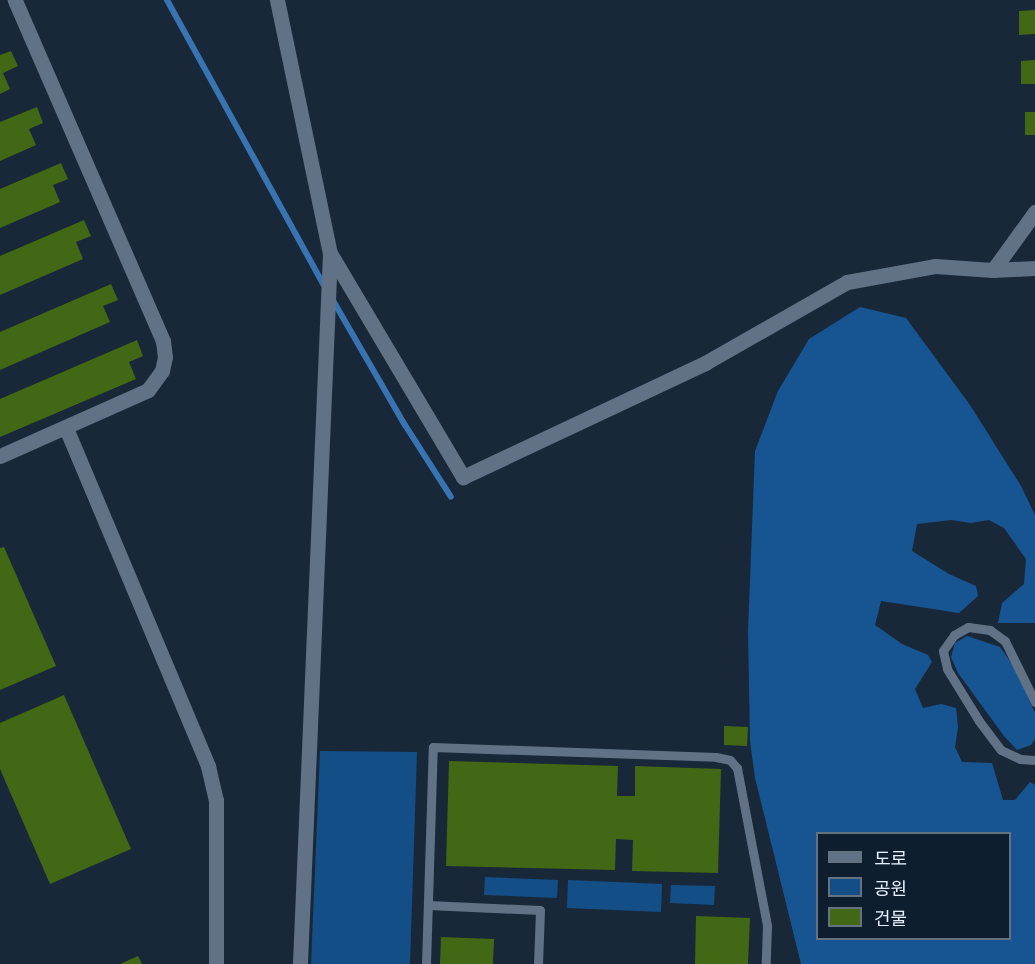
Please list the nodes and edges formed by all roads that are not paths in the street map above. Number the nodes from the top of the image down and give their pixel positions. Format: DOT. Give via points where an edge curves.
graph roads {
  1 [pos="15,0"];
  2 [pos="276,0"];
  3 [pos="1035,212"];
  4 [pos="330,261"];
  5 [pos="1035,268"];
  6 [pos="993,270"];
  7 [pos="66,428"];
  8 [pos="0,456"];
  9 [pos="1035,702"];
  10 [pos="1035,760"];
  11 [pos="428,905"];
  12 [pos="216,964"];
  13 [pos="300,964"];
  14 [pos="426,964"];
  15 [pos="538,964"];
  16 [pos="766,964"];
  1 -- 7 [label="street" via="163,341 165,357 162,371 148,390"];
  2 -- 4 [label="street"];
  3 -- 6 [label="street"];
  4 -- 6 [label="street" via="463,477 705,363 847,282 935,266"];
  4 -- 13 [label="street"];
  5 -- 6 [label="street"];
  7 -- 8 [label="street"];
  7 -- 12 [label="street" via="208,766 216,800"];
  9 -- 10 [label="lane" via="1005,641 990,630 968,627 954,635 943,651 946,669 1001,750 1020,759"];
  11 -- 14 [label="lane"];
  11 -- 15 [label="lane" via="540,910"];
  11 -- 16 [label="lane" via="433,747 716,756 730,760 737,768 767,926"];
}
